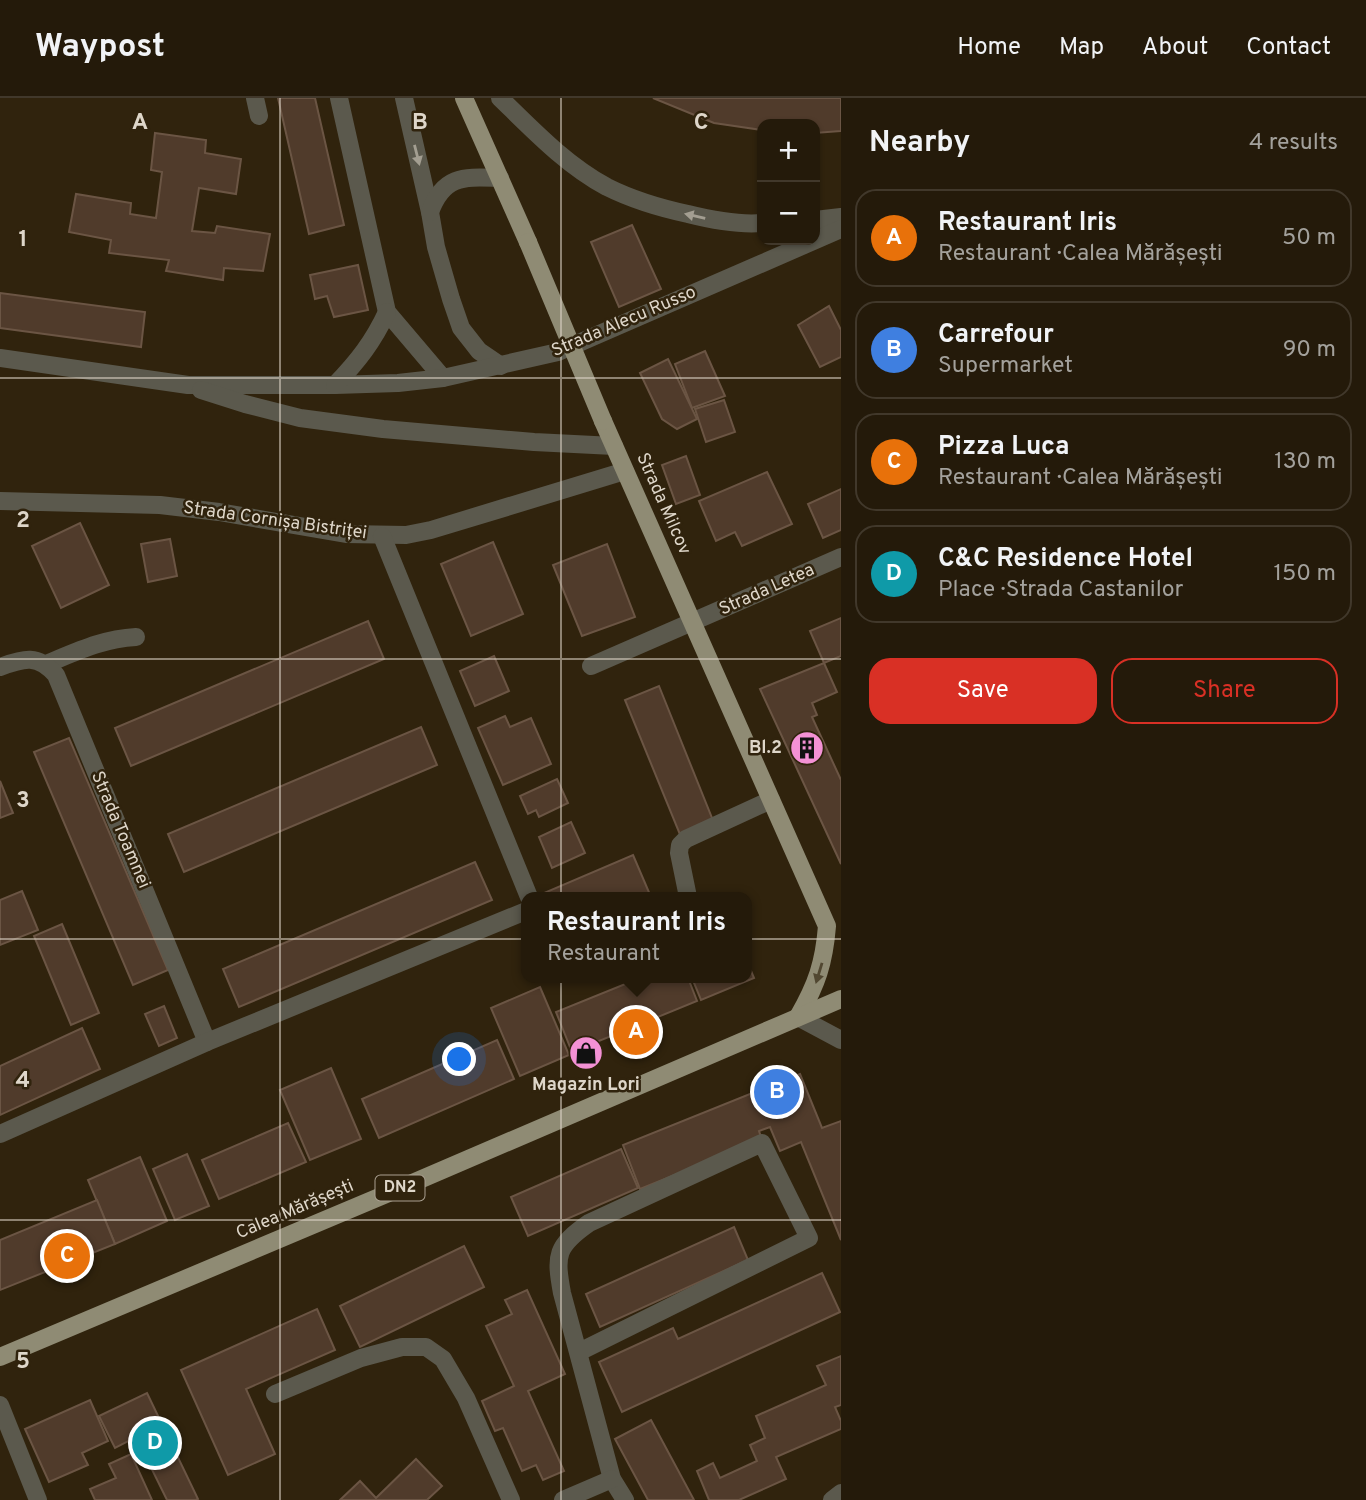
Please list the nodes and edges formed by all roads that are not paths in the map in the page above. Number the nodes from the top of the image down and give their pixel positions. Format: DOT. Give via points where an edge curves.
graph roads {
  1 [pos="255,98"];
  2 [pos="339,98"];
  3 [pos="404,98"];
  4 [pos="464,98"];
  5 [pos="500,98"];
  6 [pos="259,116"];
  7 [pos="500,178"];
  8 [pos="430,212"];
  9 [pos="841,217"];
  10 [pos="820,219"];
  11 [pos="757,223"];
  12 [pos="841,229"];
  13 [pos="387,312"];
  14 [pos="0,358"];
  15 [pos="502,366"];
  16 [pos="443,378"];
  17 [pos="188,385"];
  18 [pos="335,385"];
  19 [pos="614,446"];
  20 [pos="625,471"];
  21 [pos="0,501"];
  22 [pos="382,536"];
  23 [pos="841,557"];
  24 [pos="693,623"];
  25 [pos="136,637"];
  26 [pos="46,664"];
  27 [pos="591,666"];
  28 [pos="0,667"];
  29 [pos="771,800"];
  30 [pos="527,892"];
  31 [pos="687,892"];
  32 [pos="521,913"];
  33 [pos="834,930"];
  34 [pos="841,999"];
  35 [pos="798,1017"];
  36 [pos="841,1040"];
  37 [pos="207,1042"];
  38 [pos="0,1134"];
  39 [pos="579,1352"];
  40 [pos="0,1357"];
  41 [pos="275,1394"];
  42 [pos="0,1405"];
  43 [pos="612,1479"];
  44 [pos="841,1493"];
  45 [pos="38,1500"];
  46 [pos="511,1500"];
  47 [pos="563,1500"];
  48 [pos="625,1500"];
  49 [pos="832,1500"];
  1 -- 6 [label="street"];
  2 -- 13 [label="street"];
  3 -- 8 [label="street, one-way"];
  4 -- 7 [label="main road, Strada Milcov"];
  11 -- 5 [label="street, one-way" via="709,219 653,206 607,186 569,162"];
  7 -- 8 [label="street" via="451,182 436,197"];
  7 -- 19 [label="main road, Strada Milcov, bridge"];
  8 -- 15 [label="street" via="461,328 479,351"];
  9 -- 10 [label="street"];
  12 -- 15 [label="street, Strada Alecu Russo" via="558,352"];
  13 -- 16 [label="street"];
  13 -- 18 [label="street" via="359,359"];
  14 -- 17 [label="street, Strada Alecu Russo"];
  15 -- 16 [label="street, Strada Alecu Russo"];
  16 -- 18 [label="street, Strada Alecu Russo"];
  17 -- 18 [label="street, Strada Alecu Russo"];
  17 -- 19 [label="street, Strada Alecu Russo" via="300,418 438,434"];
  19 -- 20 [label="main road, Strada Milcov"];
  20 -- 22 [label="street, Strada Cornișa Bistriței" via="431,530"];
  20 -- 24 [label="main road, Strada Milcov"];
  21 -- 22 [label="street, Strada Cornișa Bistriței" via="160,505"];
  22 -- 30 [label="street"];
  23 -- 24 [label="street, Strada Letea"];
  24 -- 27 [label="street, Strada Letea"];
  24 -- 29 [label="main road, Strada Milcov"];
  25 -- 26 [label="street" via="115,638"];
  26 -- 28 [label="street" via="19,660"];
  26 -- 37 [label="street, Strada Toamnei" via="56,675"];
  29 -- 31 [label="street" via="680,845"];
  29 -- 33 [label="main road, Strada Milcov"];
  32 -- 37 [label="street"];
  33 -- 35 [label="main road, one-way" via="812,993"];
  34 -- 35 [label="main road, DN2"];
  35 -- 36 [label="street"];
  35 -- 40 [label="main road, Calea Mărășești / DN2"];
  37 -- 38 [label="street"];
  39 -- 39 [label="street" via="558,1272 561,1248 575,1232 762,1143 809,1238"];
  39 -- 43 [label="street"];
  41 -- 46 [label="street" via="361,1358 402,1347 426,1347 443,1359 466,1398"];
  42 -- 45 [label="street"];
  43 -- 47 [label="street"];
  43 -- 48 [label="street"];
  44 -- 49 [label="street"];
}
